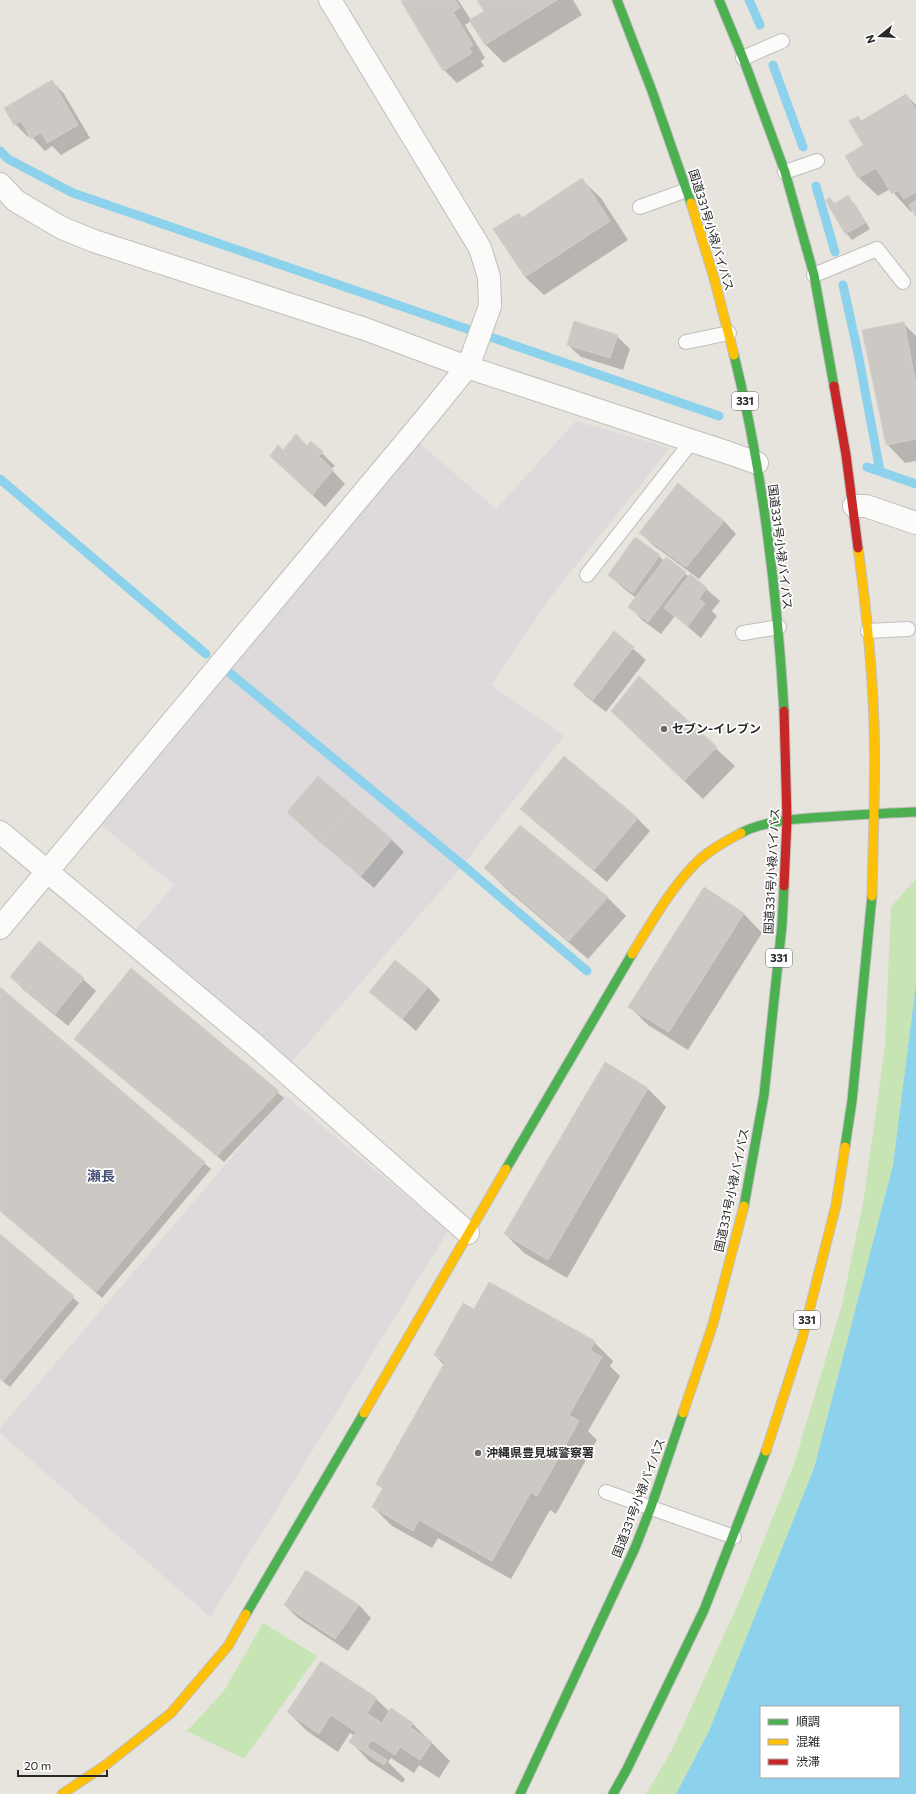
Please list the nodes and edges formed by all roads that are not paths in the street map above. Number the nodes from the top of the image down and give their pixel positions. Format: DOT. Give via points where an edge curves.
graph roads {
  1 [pos="330,0"];
  2 [pos="616,0"];
  3 [pos="718,0"];
  4 [pos="782,41"];
  5 [pos="743,58"];
  6 [pos="817,161"];
  7 [pos="785,172"];
  8 [pos="0,184"];
  9 [pos="687,190"];
  10 [pos="640,207"];
  11 [pos="814,275"];
  12 [pos="904,282"];
  13 [pos="728,333"];
  14 [pos="686,342"];
  15 [pos="470,362"];
  16 [pos="692,441"];
  17 [pos="757,464"];
  18 [pos="854,506"];
  19 [pos="916,523"];
  20 [pos="587,574"];
  21 [pos="779,627"];
  22 [pos="908,629"];
  23 [pos="868,631"];
  24 [pos="743,633"];
  25 [pos="916,812"];
  26 [pos="874,813"];
  27 [pos="787,820"];
  28 [pos="0,832"];
  29 [pos="47,872"];
  30 [pos="0,928"];
  31 [pos="468,1233"];
  32 [pos="606,1492"];
  33 [pos="651,1507"];
  34 [pos="734,1538"];
  35 [pos="62,1794"];
  36 [pos="520,1794"];
  37 [pos="613,1794"];
  1 -- 15 [label="street" via="480,248 489,277 490,306"];
  2 -- 9 [label="main road, 国道331号小禄バイパス / 331"];
  3 -- 5 [label="main road, 331"];
  4 -- 5 [label="lane"];
  5 -- 7 [label="main road, 331"];
  6 -- 7 [label="lane"];
  7 -- 11 [label="main road, 331"];
  8 -- 15 [label="street" via="16,201 62,228 94,241"];
  9 -- 10 [label="lane"];
  9 -- 13 [label="main road, 国道331号小禄バイパス / 331"];
  11 -- 12 [label="lane" via="877,249"];
  11 -- 18 [label="main road, 331"];
  13 -- 14 [label="lane"];
  13 -- 17 [label="main road, 国道331号小禄バイパス / 331" via="745,399"];
  15 -- 16 [label="street"];
  15 -- 29 [label="street"];
  16 -- 17 [label="street"];
  16 -- 20 [label="lane"];
  17 -- 21 [label="main road, 国道331号小禄バイパス / 331"];
  18 -- 19 [label="street" via="866,506"];
  18 -- 23 [label="main road, 331"];
  21 -- 24 [label="lane"];
  21 -- 27 [label="main road, 国道331号小禄バイパス / 331"];
  22 -- 23 [label="lane"];
  23 -- 26 [label="main road, 331" via="874,723"];
  25 -- 26 [label="main road"];
  26 -- 27 [label="main road"];
  26 -- 34 [label="main road, 331" via="863,1004 852,1101 836,1205 802,1339 761,1466"];
  27 -- 31 [label="main road" via="749,828 712,850 693,866 663,905 620,973"];
  27 -- 33 [label="main road, 国道331号小禄バイパス / 331" via="782,925 764,1095 743,1212 713,1324"];
  28 -- 29 [label="street"];
  29 -- 30 [label="street"];
  29 -- 31 [label="street" via="255,1045"];
  31 -- 35 [label="main road" via="228,1646 171,1713 107,1764"];
  32 -- 33 [label="lane"];
  33 -- 34 [label="lane"];
  33 -- 36 [label="main road, 国道331号小禄バイパス / 331" via="635,1548"];
  34 -- 37 [label="main road, 331" via="704,1610"];
}
